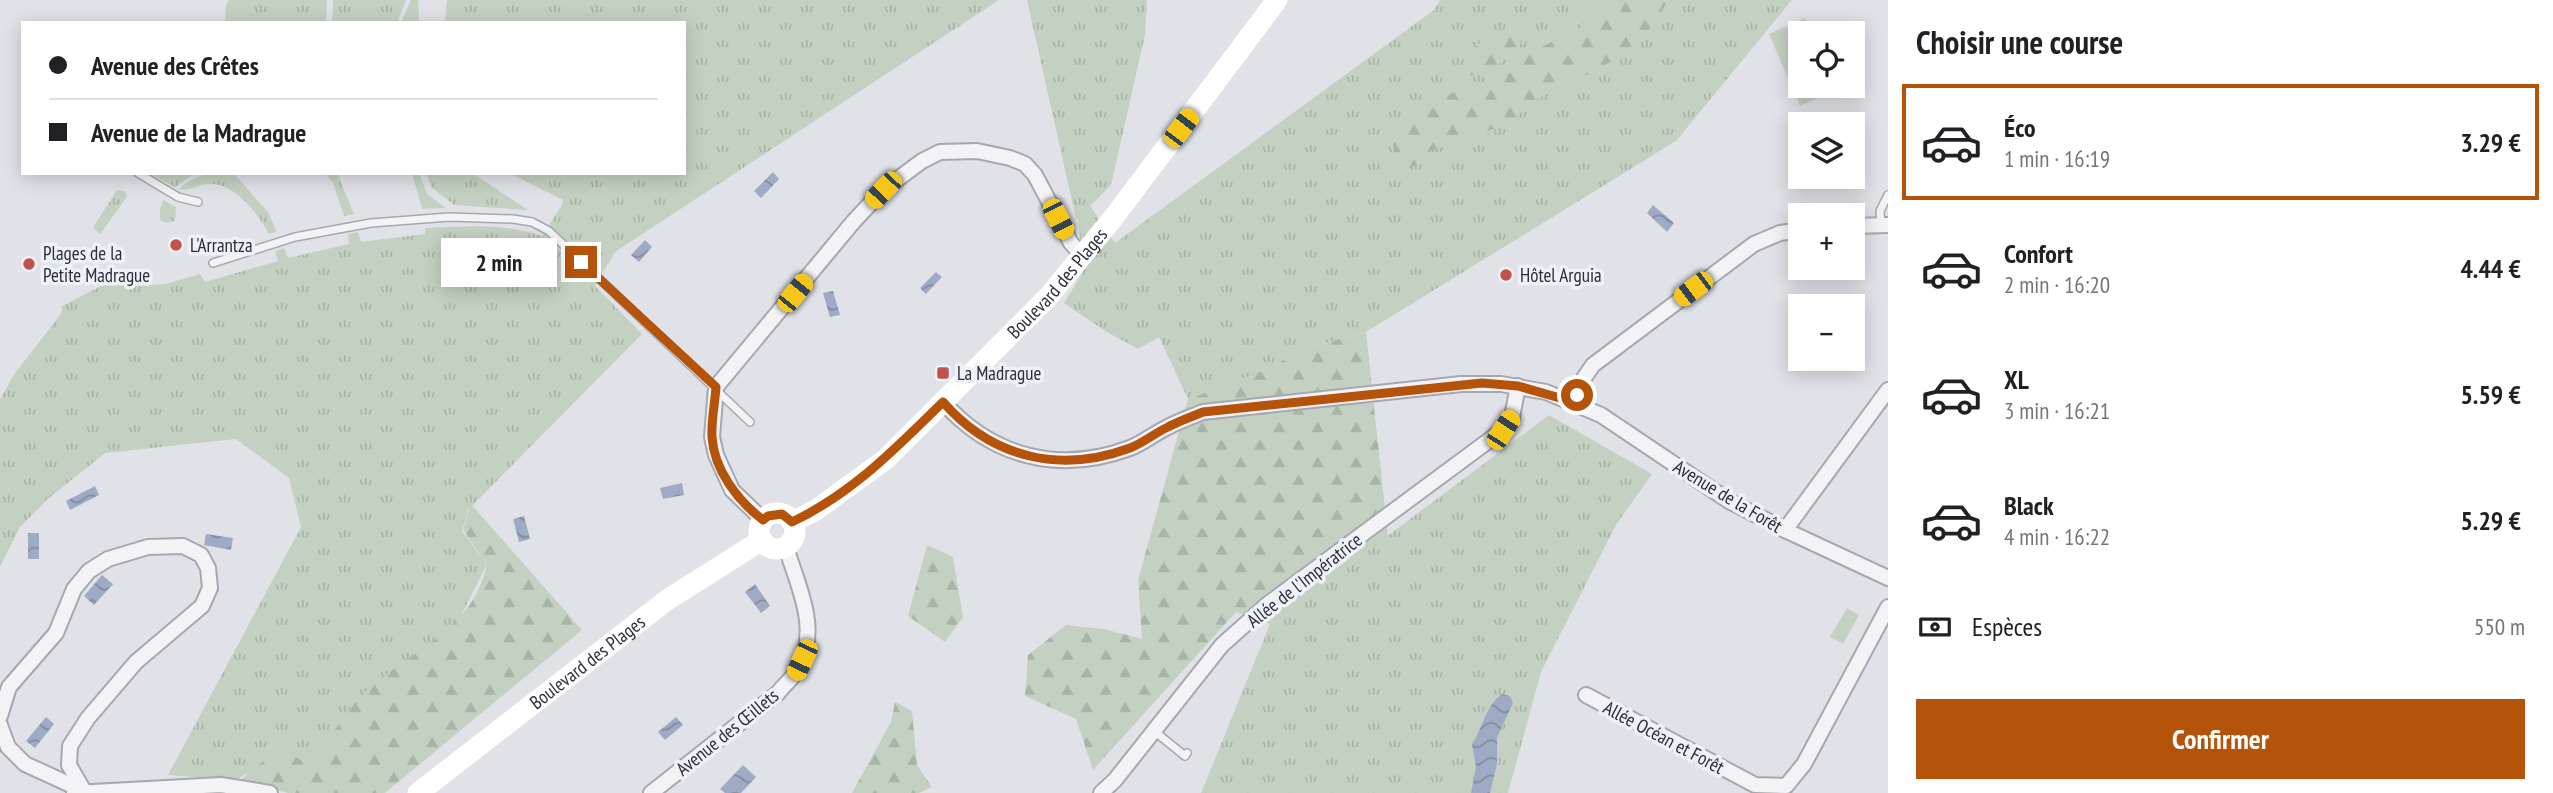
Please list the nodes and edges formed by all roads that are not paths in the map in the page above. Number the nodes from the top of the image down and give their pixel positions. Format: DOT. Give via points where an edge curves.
graph roads {
  1 [pos="1277,0"];
  2 [pos="141,175"];
  3 [pos="1888,195"];
  4 [pos="198,202"];
  5 [pos="1885,225"];
  6 [pos="1865,226"];
  7 [pos="1788,232"];
  8 [pos="1083,256"];
  9 [pos="213,263"];
  10 [pos="1518,386"];
  11 [pos="716,387"];
  12 [pos="1888,390"];
  13 [pos="943,402"];
  14 [pos="1574,402"];
  15 [pos="750,422"];
  16 [pos="792,522"];
  17 [pos="762,530"];
  18 [pos="1785,530"];
  19 [pos="786,547"];
  20 [pos="1888,578"];
  21 [pos="1888,607"];
  22 [pos="1586,695"];
  23 [pos="0,716"];
  24 [pos="0,725"];
  25 [pos="1154,731"];
  26 [pos="1187,753"];
  27 [pos="79,792"];
  28 [pos="271,793"];
  29 [pos="418,793"];
  30 [pos="651,793"];
  31 [pos="1101,793"];
  1 -- 8 [label="main road, Boulevard des Plages"];
  2 -- 4 [label="lane" via="178,197"];
  3 -- 5 [label="lane" via="1880,211"];
  5 -- 6 [label="street"];
  7 -- 14 [label="street" via="1754,244 1593,365"];
  8 -- 11 [label="street" via="1070,243 1044,189 1026,164 977,152 940,152 883,190"];
  8 -- 13 [label="main road, Boulevard des Plages"];
  9 -- 11 [label="lane" via="352,225 449,217 532,222 550,231"];
  10 -- 13 [label="street, Avenue de la Forêt" via="1461,384 1203,412 1133,447 1079,460 1016,453 960,422"];
  10 -- 14 [label="street, Avenue de la Forêt"];
  10 -- 25 [label="street, Allée de l'Impératrice" via="1512,417 1503,430 1268,604 1222,645"];
  11 -- 15 [label="lane"];
  11 -- 17 [label="street" via="712,437 716,455 732,490"];
  12 -- 18 [label="street"];
  13 -- 16 [label="main road, Boulevard des Plages" via="886,459"];
  14 -- 18 [label="street, Avenue de la Forêt" via="1601,415 1729,501"];
  16 -- 17 [label="main road" via="782,514 768,516"];
  16 -- 19 [label="main road" via="794,536"];
  17 -- 19 [label="main road" via="772,548"];
  17 -- 29 [label="main road, Boulevard des Plages"];
  18 -- 20 [label="street, Avenue de la Forêt"];
  19 -- 30 [label="street, Avenue des Œillets" via="805,598 807,621 806,644 795,674"];
  21 -- 22 [label="street, Allée Océan et Forêt" via="1804,764 1786,786 1755,785"];
  23 -- 27 [label="street" via="9,687 56,633 74,589 89,571 108,559 148,547 183,546 201,555 210,587 202,606 136,662 70,746 69,765"];
  24 -- 27 [label="street" via="8,747 25,764"];
  25 -- 26 [label="lane"];
  25 -- 31 [label="street, Allée de l'Impératrice"];
  27 -- 28 [label="street" via="221,785"];
}
